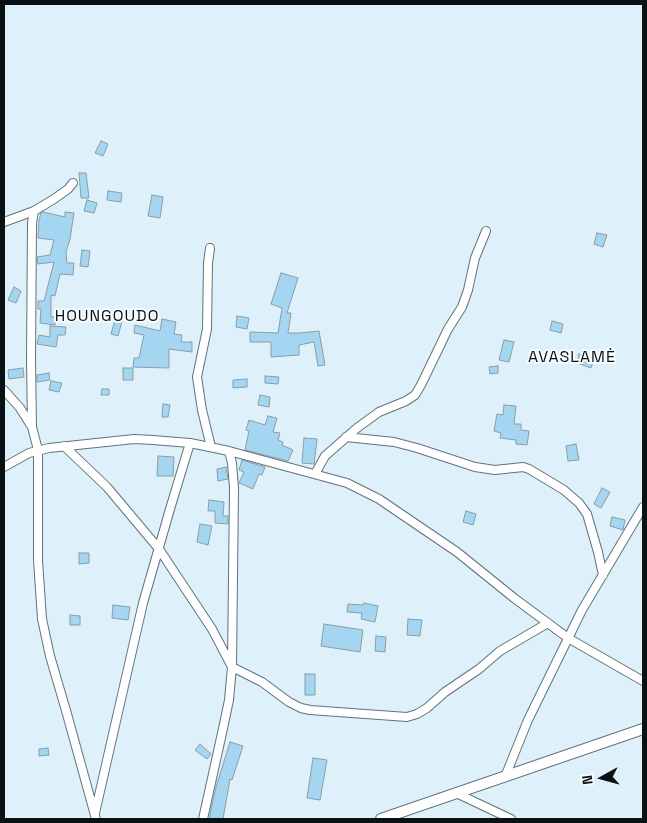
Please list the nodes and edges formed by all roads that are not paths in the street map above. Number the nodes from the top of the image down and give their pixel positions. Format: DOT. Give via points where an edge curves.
graph roads {
  1 [pos="73,183"];
  2 [pos="34,211"];
  3 [pos="4,222"];
  4 [pos="486,231"];
  5 [pos="210,248"];
  6 [pos="4,390"];
  7 [pos="32,427"];
  8 [pos="346,437"];
  9 [pos="190,443"];
  10 [pos="64,446"];
  11 [pos="211,447"];
  12 [pos="38,450"];
  13 [pos="229,451"];
  14 [pos="4,467"];
  15 [pos="315,474"];
  16 [pos="643,507"];
  17 [pos="159,549"];
  18 [pos="603,575"];
  19 [pos="548,623"];
  20 [pos="568,638"];
  21 [pos="232,667"];
  22 [pos="643,681"];
  23 [pos="643,729"];
  24 [pos="504,777"];
  25 [pos="456,794"];
  26 [pos="95,817"];
  27 [pos="203,819"];
  28 [pos="381,819"];
  29 [pos="511,819"];
  1 -- 2 [label="street"];
  2 -- 3 [label="street"];
  2 -- 7 [label="street"];
  4 -- 8 [label="street" via="462,307 415,395 379,412"];
  5 -- 11 [label="street" via="207,329 197,377"];
  6 -- 7 [label="street"];
  7 -- 12 [label="street"];
  8 -- 15 [label="street" via="325,456"];
  8 -- 18 [label="street" via="394,442 475,468 529,469 564,490 587,514"];
  9 -- 10 [label="street" via="134,439"];
  9 -- 11 [label="street"];
  9 -- 17 [label="street"];
  10 -- 12 [label="street"];
  10 -- 17 [label="street" via="107,487"];
  11 -- 13 [label="street"];
  12 -- 14 [label="street"];
  12 -- 26 [label="street" via="38,560 42,619"];
  13 -- 15 [label="street"];
  13 -- 21 [label="street" via="234,488"];
  15 -- 19 [label="street" via="347,483 379,499 457,552"];
  16 -- 18 [label="street"];
  17 -- 21 [label="street" via="212,629"];
  17 -- 26 [label="street" via="143,603"];
  18 -- 20 [label="street"];
  19 -- 20 [label="street"];
  19 -- 21 [label="street" via="500,651 427,708 407,717 302,708"];
  20 -- 22 [label="street"];
  20 -- 24 [label="street"];
  21 -- 27 [label="street" via="229,700"];
  23 -- 24 [label="street"];
  24 -- 25 [label="street"];
  25 -- 28 [label="street"];
  25 -- 29 [label="street"];
}
